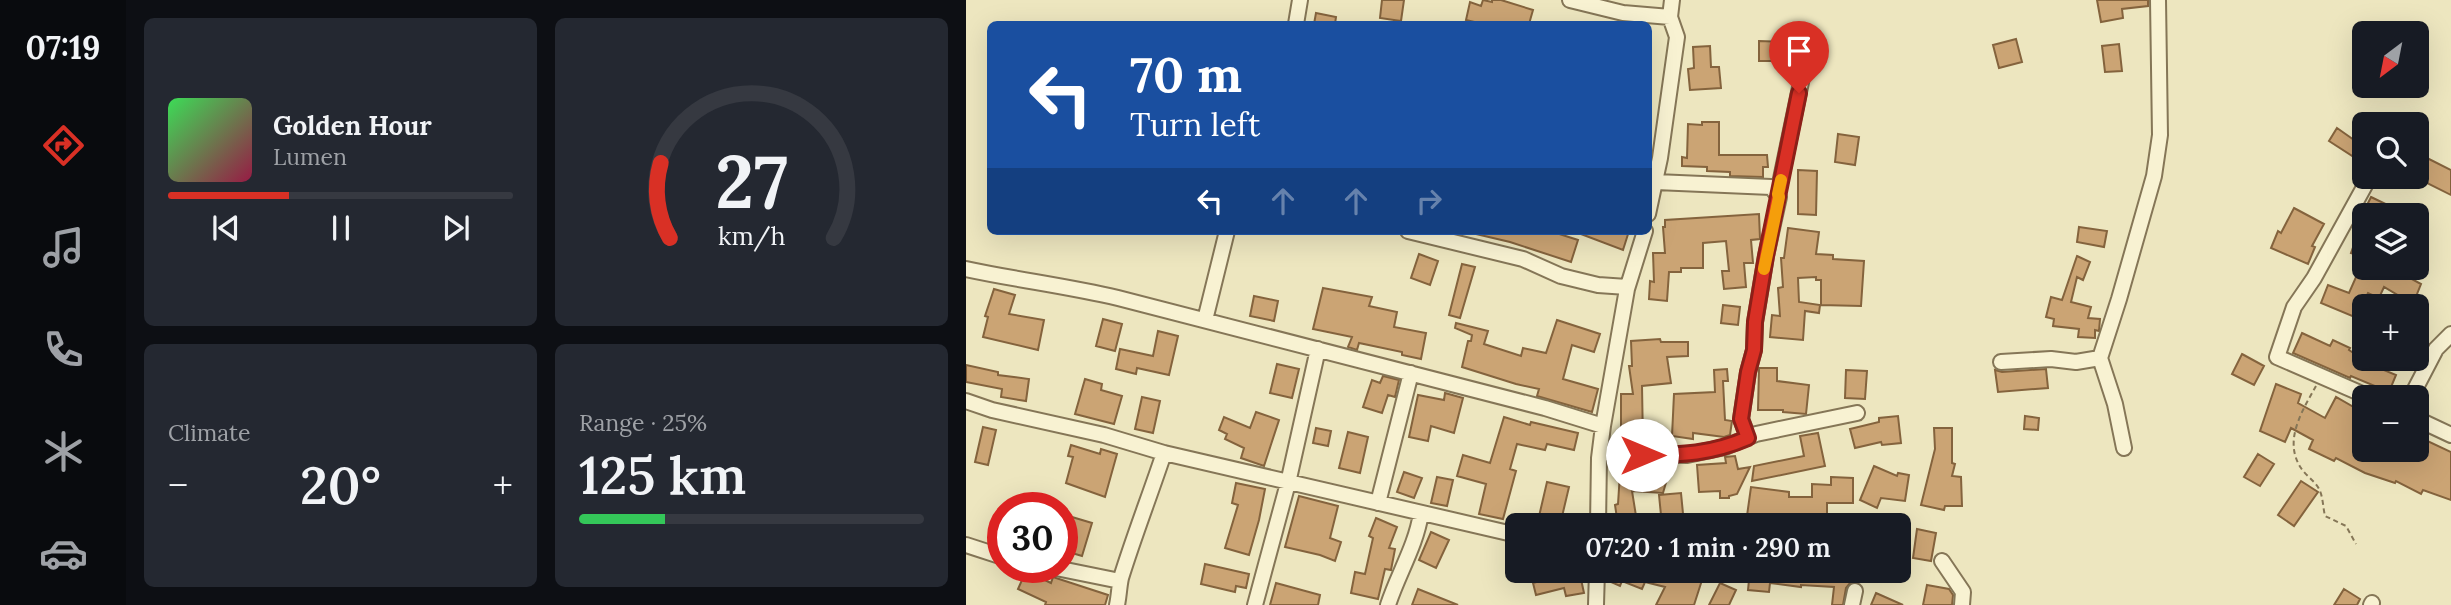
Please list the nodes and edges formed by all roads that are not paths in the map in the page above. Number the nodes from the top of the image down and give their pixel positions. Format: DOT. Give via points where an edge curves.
graph roads {
  1 [pos="1300,0"];
  2 [pos="1570,0"];
  3 [pos="1672,0"];
  4 [pos="2158,0"];
  5 [pos="1670,18"];
  6 [pos="1296,21"];
  7 [pos="1804,68"];
  8 [pos="1654,156"];
  9 [pos="1656,182"];
  10 [pos="2363,189"];
  11 [pos="1778,194"];
  12 [pos="1652,198"];
  13 [pos="1226,235"];
  14 [pos="1424,235"];
  15 [pos="1644,235"];
  16 [pos="966,270"];
  17 [pos="1627,288"];
  18 [pos="1205,320"];
  19 [pos="2451,334"];
  20 [pos="1318,349"];
  21 [pos="2099,358"];
  22 [pos="2001,362"];
  23 [pos="1411,373"];
  24 [pos="2418,385"];
  25 [pos="2352,389"];
  26 [pos="966,401"];
  27 [pos="1857,413"];
  28 [pos="2429,425"];
  29 [pos="1602,426"];
  30 [pos="2451,435"];
  31 [pos="1748,438"];
  32 [pos="2124,448"];
  33 [pos="1164,453"];
  34 [pos="1600,453"];
  35 [pos="1288,483"];
  36 [pos="1378,503"];
  37 [pos="1421,513"];
  38 [pos="1598,513"];
  39 [pos="1505,532"];
  40 [pos="966,545"];
  41 [pos="987,551"];
  42 [pos="1942,561"];
  43 [pos="1078,572"];
  44 [pos="1120,581"];
  45 [pos="1597,583"];
  46 [pos="1117,605"];
  47 [pos="1255,605"];
  48 [pos="1388,605"];
  49 [pos="1596,605"];
  50 [pos="1962,605"];
  1 -- 6 [label="street"];
  2 -- 5 [label="street"];
  3 -- 5 [label="street"];
  4 -- 21 [label="street" via="2160,135 2154,176"];
  5 -- 8 [label="street" via="1677,37"];
  7 -- 11 [label="street"];
  8 -- 9 [label="street"];
  9 -- 11 [label="street" via="1771,187"];
  9 -- 12 [label="street"];
  10 -- 25 [label="street" via="2294,307 2277,357"];
  11 -- 31 [label="street" via="1741,419"];
  13 -- 18 [label="street"];
  14 -- 17 [label="street" via="1523,259 1561,276"];
  15 -- 17 [label="street"];
  16 -- 18 [label="street" via="1070,287"];
  17 -- 29 [label="street"];
  18 -- 20 [label="street"];
  19 -- 24 [label="street"];
  20 -- 23 [label="street"];
  20 -- 35 [label="street"];
  21 -- 22 [label="street"];
  21 -- 32 [label="street"];
  23 -- 29 [label="street"];
  23 -- 36 [label="street"];
  26 -- 33 [label="street"];
  27 -- 31 [label="street"];
  28 -- 30 [label="street"];
  29 -- 34 [label="street"];
  31 -- 34 [label="street" via="1687,455"];
  33 -- 35 [label="street"];
  33 -- 44 [label="street"];
  34 -- 38 [label="street"];
  35 -- 36 [label="street"];
  35 -- 47 [label="street"];
  36 -- 37 [label="street"];
  37 -- 39 [label="street"];
  37 -- 48 [label="street" via="1418,534"];
  40 -- 41 [label="street"];
  42 -- 50 [label="street" via="1963,592"];
  43 -- 44 [label="street"];
  44 -- 46 [label="street"];
  45 -- 49 [label="street"];
}
